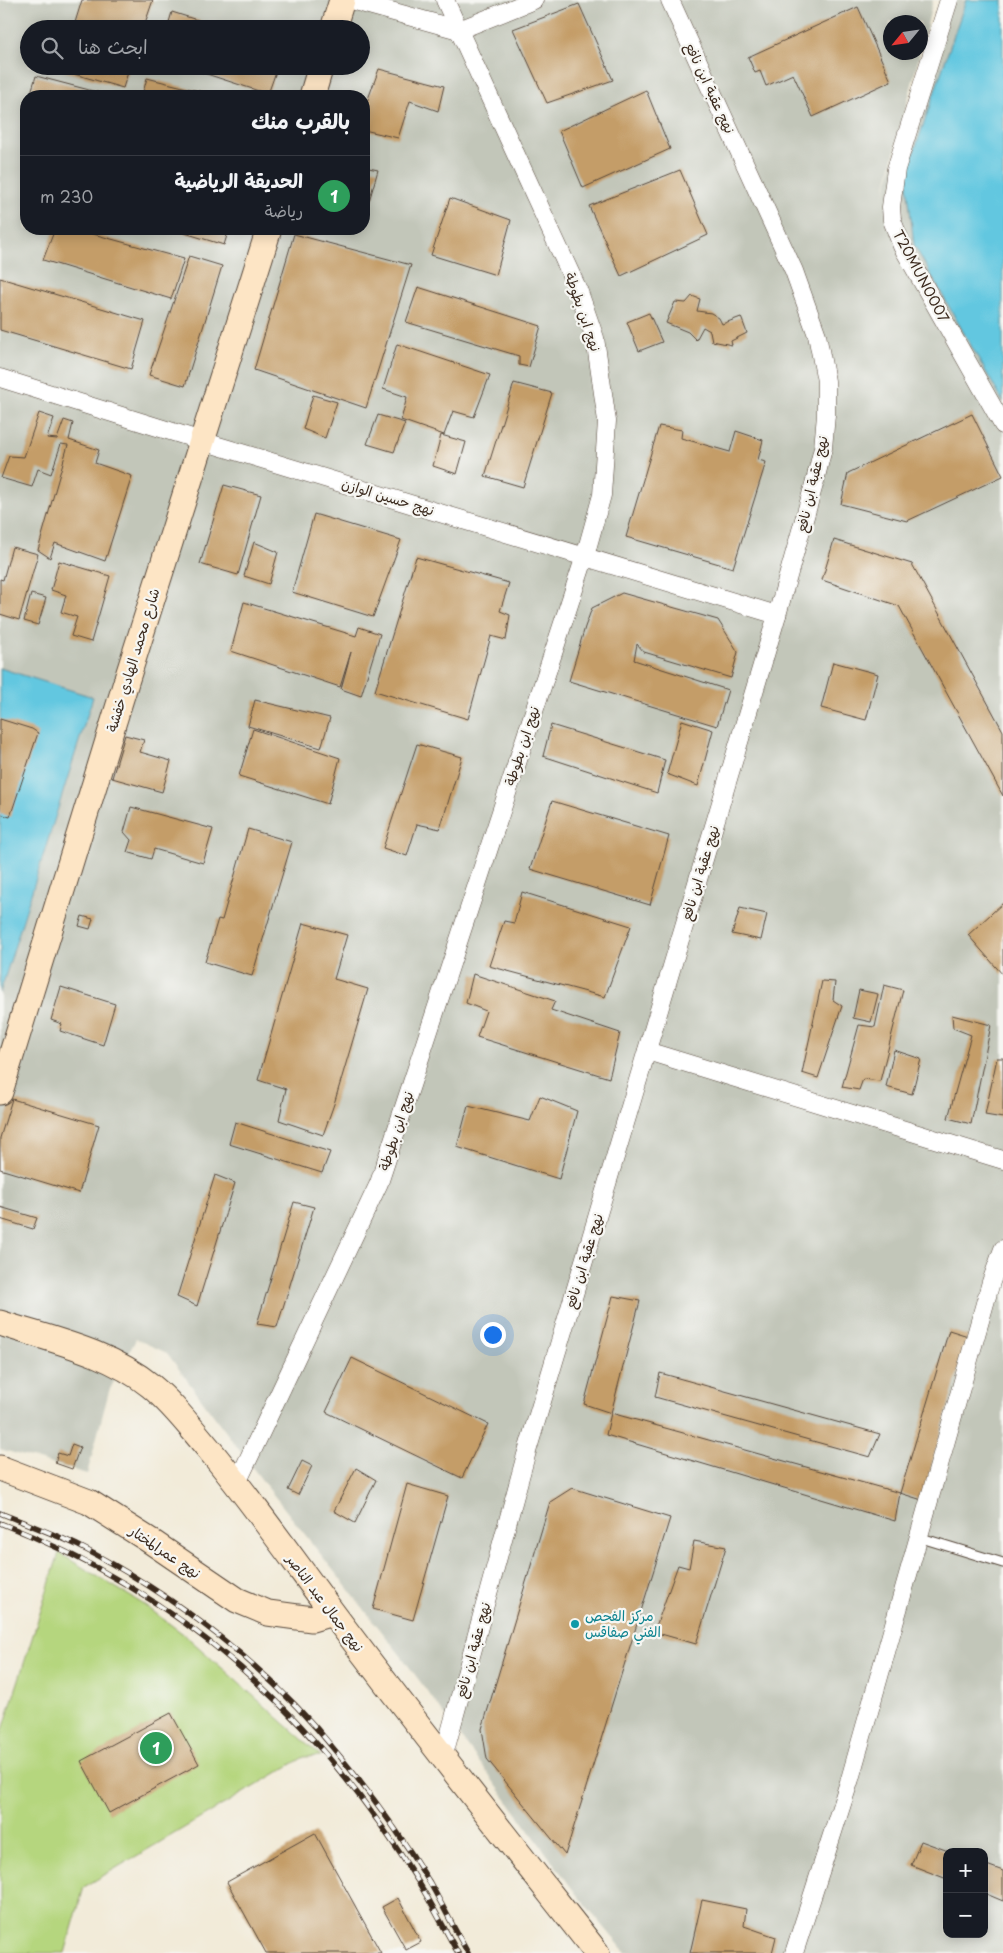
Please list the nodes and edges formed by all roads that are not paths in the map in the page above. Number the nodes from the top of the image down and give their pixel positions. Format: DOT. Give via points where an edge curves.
graph roads {
  1 [pos="342,0"];
  2 [pos="351,0"];
  3 [pos="445,0"];
  4 [pos="534,0"];
  5 [pos="670,0"];
  6 [pos="949,0"];
  7 [pos="336,20"];
  8 [pos="459,30"];
  9 [pos="318,75"];
  10 [pos="314,90"];
  11 [pos="267,235"];
  12 [pos="0,378"];
  13 [pos="1003,425"];
  14 [pos="202,441"];
  15 [pos="585,556"];
  16 [pos="777,614"];
  17 [pos="647,1051"];
  18 [pos="0,1092"];
  19 [pos="1003,1160"];
  20 [pos="1003,1249"];
  21 [pos="0,1323"];
  22 [pos="0,1468"];
  23 [pos="237,1483"];
  24 [pos="918,1537"];
  25 [pos="1003,1564"];
  26 [pos="332,1613"];
  27 [pos="443,1758"];
  28 [pos="597,1953"];
  29 [pos="794,1953"];
  1 -- 7 [label="street"];
  2 -- 8 [label="street"];
  3 -- 8 [label="street, نهج ابن بطوطة"];
  4 -- 8 [label="street"];
  5 -- 16 [label="street, نهج عقبة ابن نافع" via="794,271 817,335 826,381 823,448"];
  6 -- 13 [label="street, T20MUN0007" via="896,169 892,220 904,251"];
  8 -- 15 [label="street, نهج ابن بطوطة" via="579,292 595,338 607,421 602,495"];
  9 -- 10 [label="street"];
  11 -- 14 [label="street, شارع محمد الهادي خفشة"];
  12 -- 14 [label="street, نهج حسين الوازن"];
  14 -- 15 [label="street, نهج حسين الوازن"];
  14 -- 18 [label="street, شارع محمد الهادي خفشة"];
  15 -- 16 [label="street, نهج حسين الوازن"];
  15 -- 23 [label="street, نهج ابن بطوطة" via="379,1183"];
  16 -- 17 [label="street, نهج عقبة ابن نافع"];
  17 -- 19 [label="street"];
  17 -- 27 [label="street, نهج عقبة ابن نافع" via="526,1455"];
  20 -- 24 [label="street"];
  21 -- 23 [label="street, نهج جمال عبد الناصر" via="82,1348 129,1370 174,1407"];
  22 -- 26 [label="street, نهج عمرالمختار" via="89,1502 237,1600 268,1613 312,1619"];
  23 -- 26 [label="street, نهج جمال عبد الناصر"];
  24 -- 25 [label="lane"];
  24 -- 29 [label="street" via="850,1778"];
  26 -- 27 [label="street, نهج جمال عبد الناصر"];
  27 -- 28 [label="street, نهج جمال عبد الناصر"];
}
